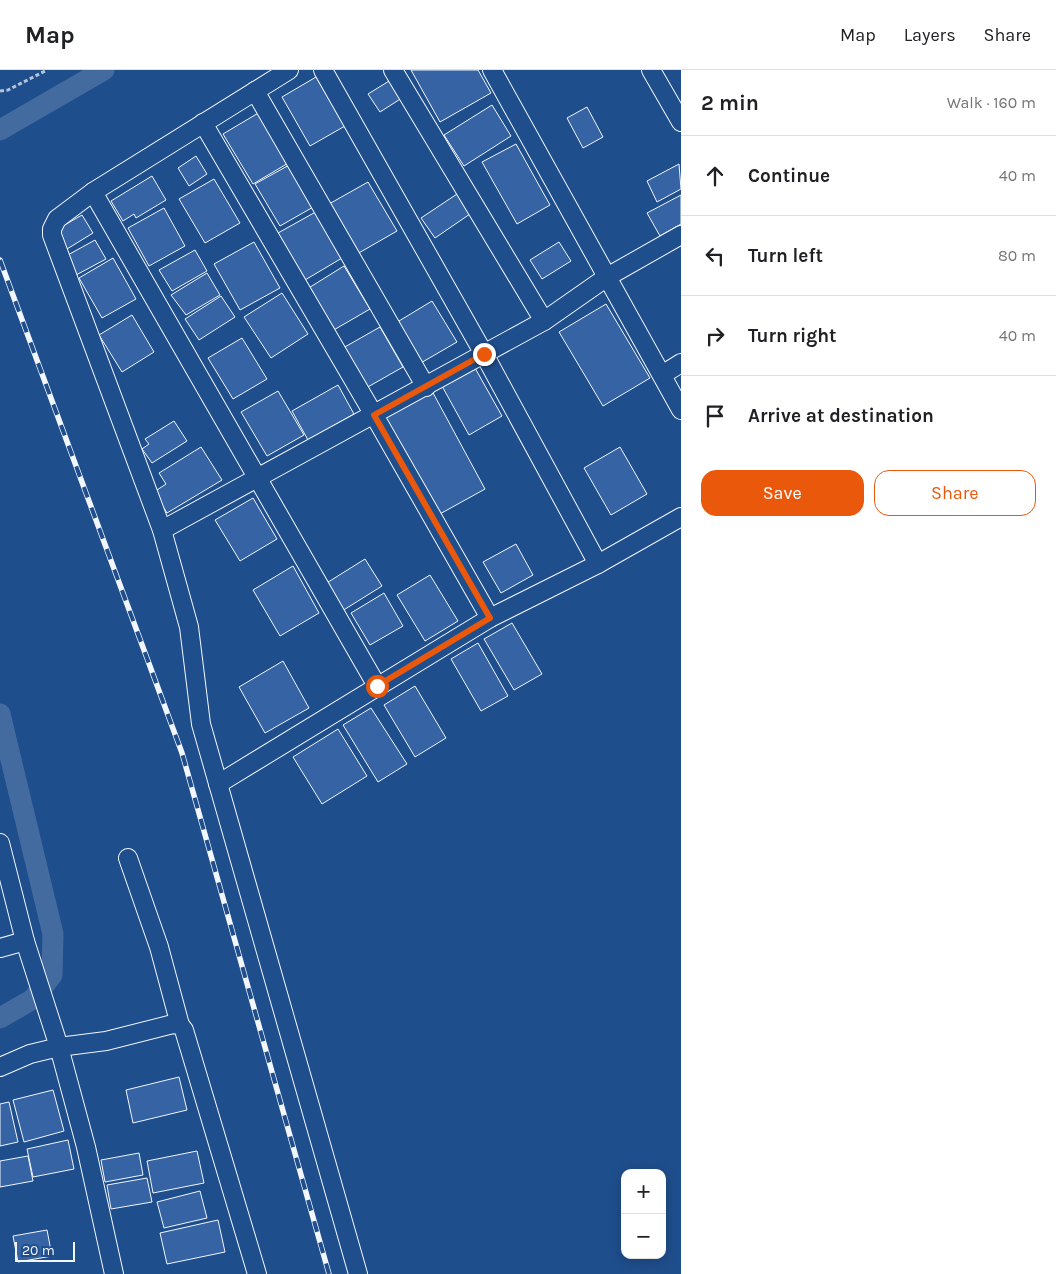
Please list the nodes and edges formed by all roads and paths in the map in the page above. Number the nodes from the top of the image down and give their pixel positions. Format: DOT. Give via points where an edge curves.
graph roads {
  1 [pos="47,70"];
  2 [pos="289,70"];
  3 [pos="323,70"];
  4 [pos="393,70"];
  5 [pos="492,70"];
  6 [pos="651,70"];
  7 [pos="0,90"];
  8 [pos="256,91"];
  9 [pos="681,122"];
  10 [pos="203,123"];
  11 [pos="93,192"];
  12 [pos="681,235"];
  13 [pos="607,277"];
  14 [pos="544,321"];
  15 [pos="484,354"];
  16 [pos="681,363"];
  17 [pos="662,375"];
  18 [pos="426,387"];
  19 [pos="681,410"];
  20 [pos="374,415"];
  21 [pos="258,476"];
  22 [pos="681,517"];
  23 [pos="162,530"];
  24 [pos="598,564"];
  25 [pos="490,618"];
  26 [pos="377,686"];
  27 [pos="218,784"];
  28 [pos="0,843"];
  29 [pos="128,858"];
  30 [pos="25,941"];
  31 [pos="0,948"];
  32 [pos="180,1025"];
  33 [pos="59,1047"];
  34 [pos="0,1067"];
  35 [pos="114,1274"];
  36 [pos="257,1274"];
  37 [pos="358,1274"];
  1 -- 7 [label="path" via="8,90"];
  2 -- 8 [label="street"];
  3 -- 15 [label="street"];
  4 -- 14 [label="street"];
  5 -- 13 [label="street"];
  6 -- 9 [label="street"];
  8 -- 10 [label="street"];
  8 -- 18 [label="street"];
  10 -- 11 [label="street"];
  10 -- 20 [label="street"];
  11 -- 21 [label="street"];
  11 -- 23 [label="street" via="56,218 52,235"];
  12 -- 13 [label="street"];
  13 -- 14 [label="street"];
  13 -- 17 [label="street"];
  14 -- 15 [label="street"];
  15 -- 18 [label="street"];
  15 -- 24 [label="street"];
  16 -- 17 [label="street"];
  17 -- 19 [label="street"];
  18 -- 20 [label="street"];
  20 -- 21 [label="street"];
  20 -- 25 [label="street"];
  21 -- 23 [label="street"];
  21 -- 26 [label="street"];
  22 -- 24 [label="street"];
  23 -- 27 [label="street" via="189,627 201,724"];
  24 -- 25 [label="street"];
  25 -- 26 [label="street"];
  26 -- 27 [label="street"];
  27 -- 37 [label="street"];
  28 -- 30 [label="street"];
  29 -- 32 [label="street" via="159,947"];
  30 -- 31 [label="street"];
  30 -- 33 [label="street"];
  32 -- 33 [label="street" via="106,1041"];
  32 -- 36 [label="street"];
  33 -- 34 [label="street" via="30,1054"];
  33 -- 35 [label="street" via="86,1147"];
}
